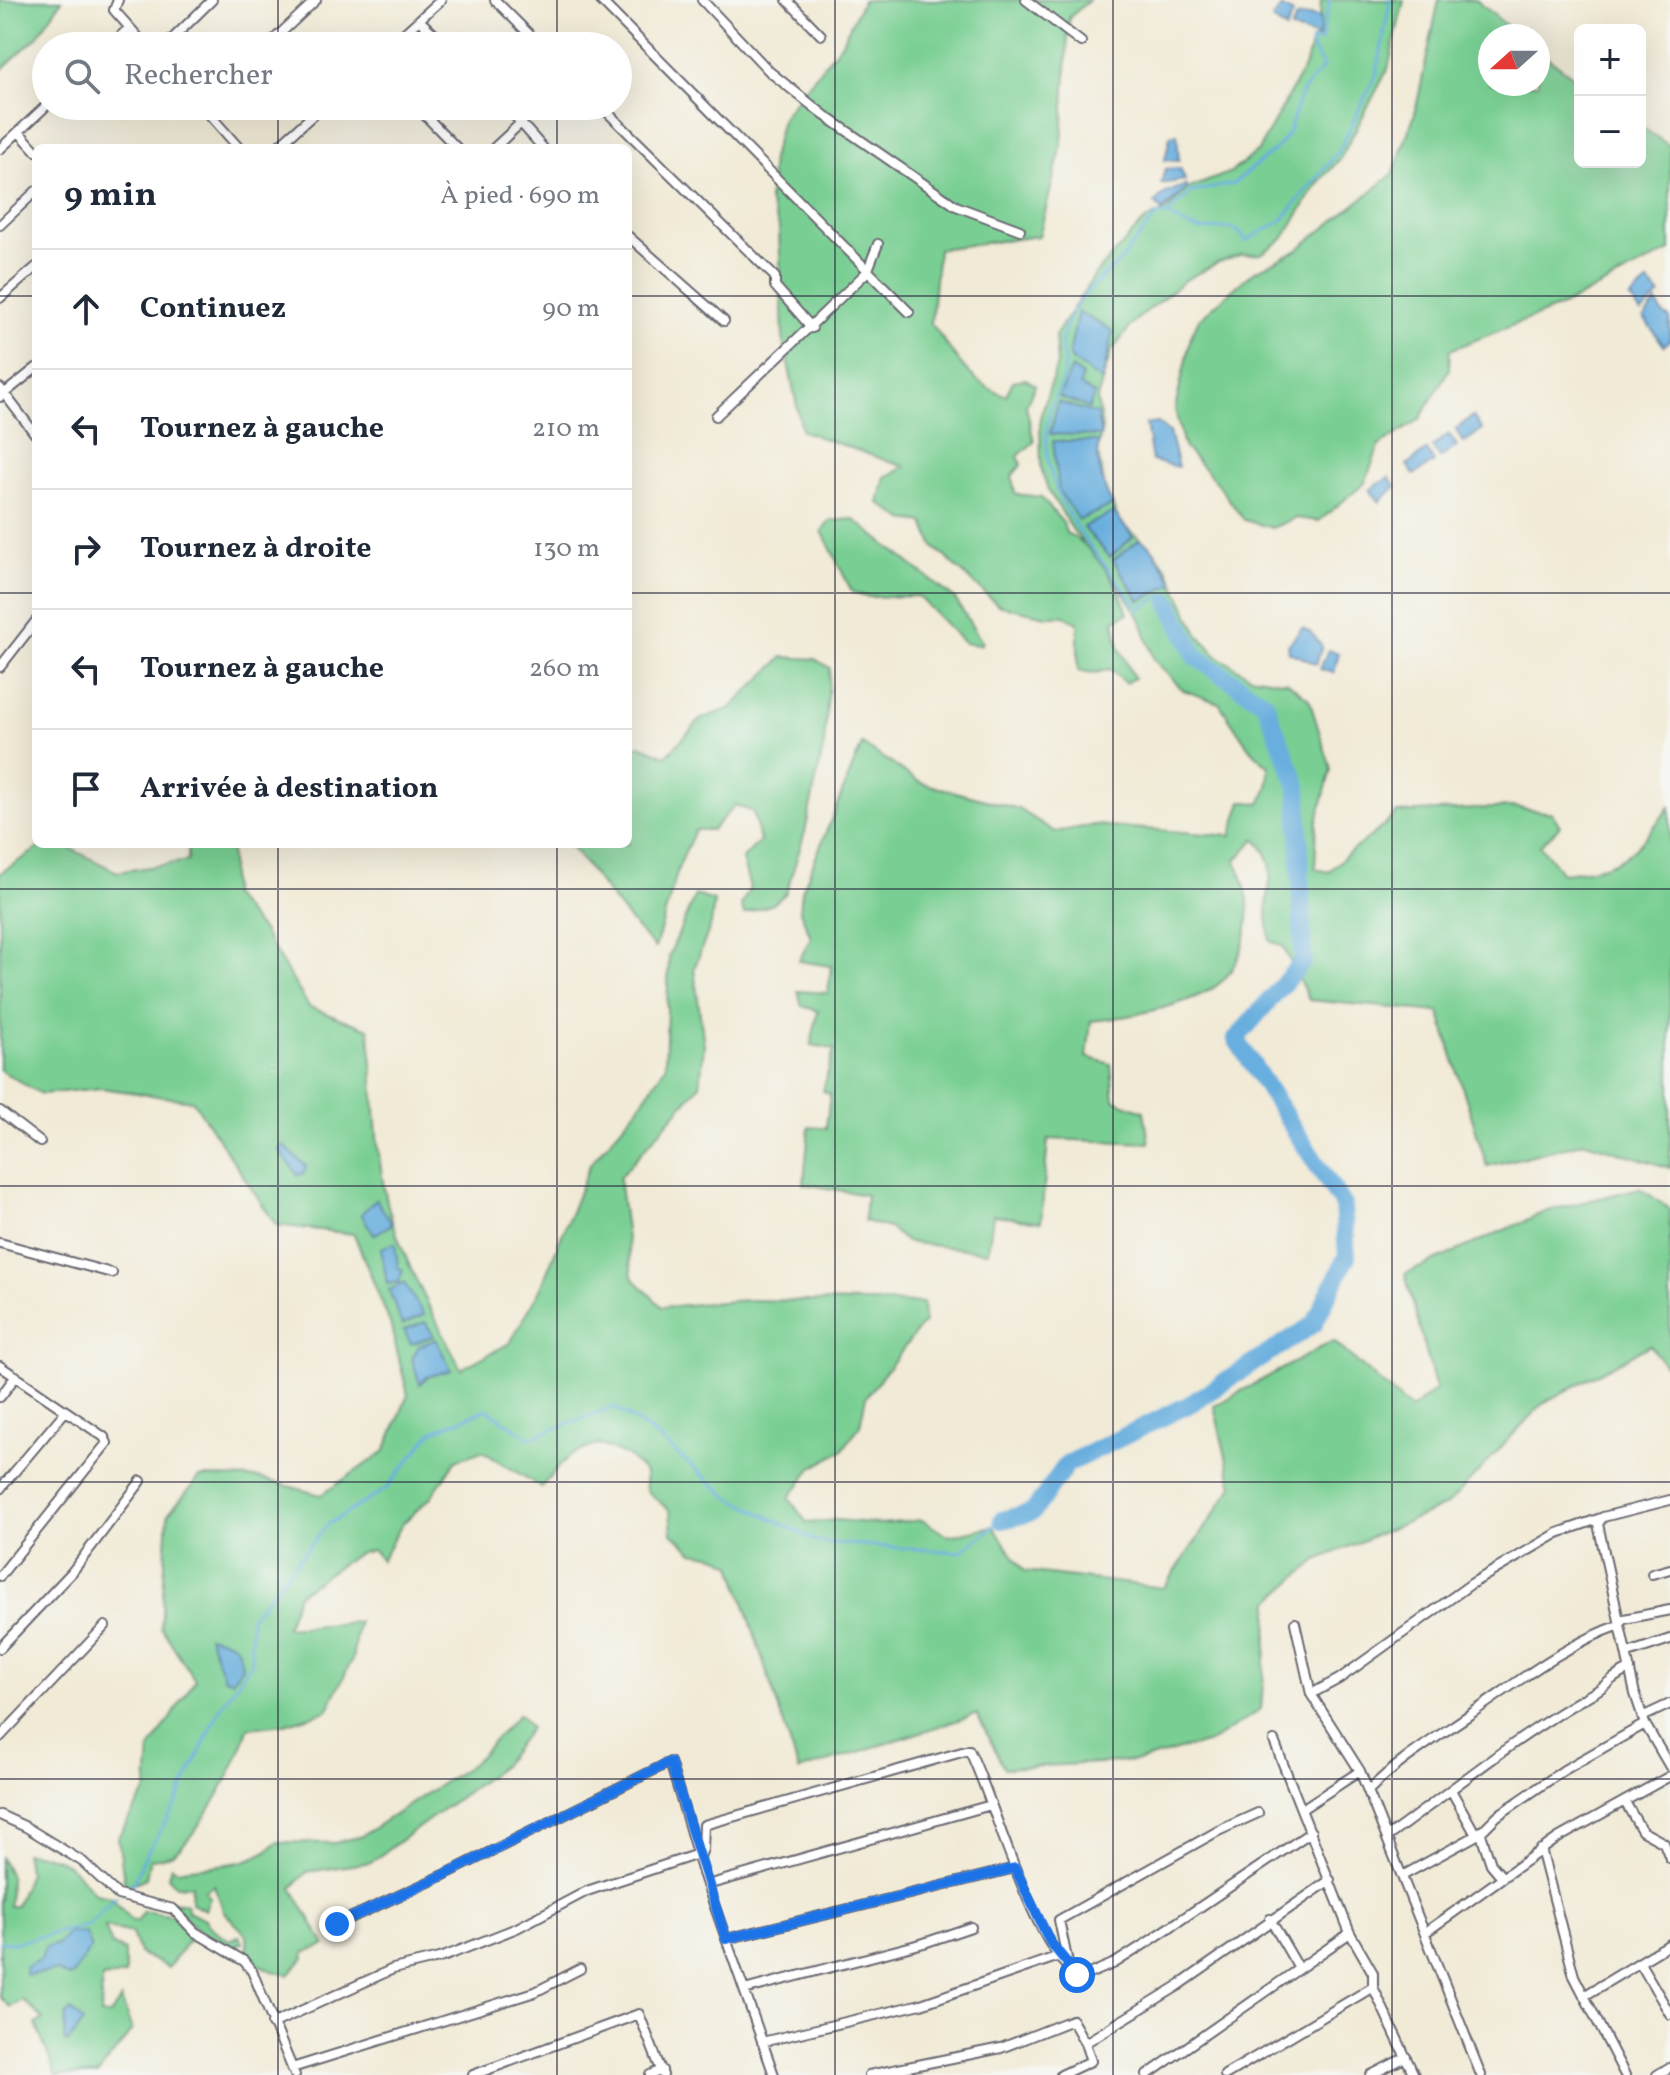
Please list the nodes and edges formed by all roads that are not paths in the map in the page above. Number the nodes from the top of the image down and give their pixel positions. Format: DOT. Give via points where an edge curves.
graph roads {
  1 [pos="118,0"];
  2 [pos="212,0"];
  3 [pos="316,0"];
  4 [pos="441,0"];
  5 [pos="495,0"];
  6 [pos="600,0"];
  7 [pos="702,0"];
  8 [pos="787,0"];
  9 [pos="1026,0"];
  10 [pos="419,20"];
  11 [pos="129,28"];
  12 [pos="125,32"];
  13 [pos="133,32"];
  14 [pos="179,32"];
  15 [pos="282,32"];
  16 [pos="406,32"];
  17 [pos="432,32"];
  18 [pos="527,32"];
  19 [pos="631,32"];
  20 [pos="632,33"];
  21 [pos="821,35"];
  22 [pos="1081,42"];
  23 [pos="32,119"];
  24 [pos="215,120"];
  25 [pos="307,120"];
  26 [pos="430,120"];
  27 [pos="523,120"];
  28 [pos="615,120"];
  29 [pos="521,122"];
  30 [pos="19,132"];
  31 [pos="236,144"];
  32 [pos="280,144"];
  33 [pos="453,144"];
  34 [pos="498,144"];
  35 [pos="540,144"];
  36 [pos="32,147"];
  37 [pos="0,149"];
  38 [pos="32,195"];
  39 [pos="0,225"];
  40 [pos="1020,230"];
  41 [pos="632,240"];
  42 [pos="878,244"];
  43 [pos="32,270"];
  44 [pos="867,272"];
  45 [pos="0,298"];
  46 [pos="909,312"];
  47 [pos="724,321"];
  48 [pos="812,328"];
  49 [pos="32,371"];
  50 [pos="2,393"];
  51 [pos="716,416"];
  52 [pos="32,430"];
  53 [pos="32,626"];
  54 [pos="0,667"];
  55 [pos="0,1111"];
  56 [pos="40,1142"];
  57 [pos="0,1243"];
  58 [pos="112,1273"];
  59 [pos="0,1366"];
  60 [pos="16,1376"];
  61 [pos="0,1397"];
  62 [pos="64,1413"];
  63 [pos="141,1481"];
  64 [pos="0,1489"];
  65 [pos="1670,1500"];
  66 [pos="1601,1518"];
  67 [pos="1670,1569"];
  68 [pos="1652,1574"];
  69 [pos="0,1576"];
  70 [pos="1670,1610"];
  71 [pos="1295,1623"];
  72 [pos="1620,1623"];
  73 [pos="105,1626"];
  74 [pos="1670,1639"];
  75 [pos="0,1648"];
  76 [pos="1628,1653"];
  77 [pos="1630,1669"];
  78 [pos="1311,1694"];
  79 [pos="1670,1704"];
  80 [pos="1643,1721"];
  81 [pos="0,1737"];
  82 [pos="1274,1741"];
  83 [pos="1670,1767"];
  84 [pos="1360,1771"];
  85 [pos="1670,1776"];
  86 [pos="1451,1790"];
  87 [pos="1368,1791"];
  88 [pos="1625,1802"];
  89 [pos="991,1805"];
  90 [pos="1302,1809"];
  91 [pos="1258,1813"];
  92 [pos="0,1815"];
  93 [pos="1311,1832"];
  94 [pos="1478,1833"];
  95 [pos="1387,1837"];
  96 [pos="1541,1849"];
  97 [pos="698,1856"];
  98 [pos="1670,1858"];
  99 [pos="1015,1868"];
  100 [pos="1402,1876"];
  101 [pos="1502,1877"];
  102 [pos="1330,1880"];
  103 [pos="707,1885"];
  104 [pos="1270,1919"];
  105 [pos="337,1924"];
  106 [pos="971,1927"];
  107 [pos="1426,1932"];
  108 [pos="1350,1933"];
  109 [pos="726,1939"];
  110 [pos="1670,1944"];
  111 [pos="1059,1956"];
  112 [pos="1640,1963"];
  113 [pos="1298,1967"];
  114 [pos="1069,1968"];
  115 [pos="580,1969"];
  116 [pos="1373,1987"];
  117 [pos="744,1990"];
  118 [pos="1584,1996"];
  119 [pos="1670,2014"];
  120 [pos="272,2024"];
  121 [pos="762,2042"];
  122 [pos="1085,2043"];
  123 [pos="1406,2057"];
  124 [pos="1670,2067"];
  125 [pos="293,2071"];
  126 [pos="663,2073"];
  127 [pos="473,2075"];
  128 [pos="650,2075"];
  129 [pos="774,2075"];
  130 [pos="869,2075"];
  131 [pos="1061,2075"];
  132 [pos="1147,2075"];
  133 [pos="1225,2075"];
  134 [pos="1371,2075"];
  135 [pos="1414,2075"];
  136 [pos="1481,2075"];
  137 [pos="1625,2075"];
  138 [pos="1657,2075"];
  1 -- 11 [label="street" via="114,10"];
  2 -- 14 [label="street"];
  3 -- 15 [label="street"];
  4 -- 10 [label="street"];
  5 -- 18 [label="street"];
  6 -- 19 [label="street"];
  7 -- 40 [label="street" via="770,72 824,115 956,206"];
  8 -- 21 [label="street"];
  9 -- 22 [label="street"];
  10 -- 16 [label="street"];
  10 -- 17 [label="street"];
  11 -- 12 [label="street"];
  11 -- 13 [label="street"];
  20 -- 44 [label="street"];
  23 -- 30 [label="street"];
  24 -- 31 [label="street"];
  25 -- 32 [label="street"];
  26 -- 33 [label="street"];
  27 -- 29 [label="street"];
  28 -- 48 [label="street" via="775,277 775,286"];
  29 -- 34 [label="street"];
  29 -- 35 [label="street"];
  30 -- 36 [label="street"];
  30 -- 37 [label="street"];
  38 -- 39 [label="street"];
  41 -- 47 [label="street"];
  42 -- 44 [label="street"];
  43 -- 45 [label="street"];
  44 -- 46 [label="street"];
  44 -- 48 [label="street"];
  48 -- 51 [label="street"];
  49 -- 50 [label="street"];
  50 -- 52 [label="street"];
  53 -- 54 [label="street"];
  55 -- 56 [label="street"];
  57 -- 58 [label="street"];
  59 -- 60 [label="street"];
  60 -- 61 [label="street"];
  60 -- 62 [label="street"];
  62 -- 64 [label="street"];
  62 -- 69 [label="street" via="104,1437 105,1448"];
  63 -- 75 [label="street" via="72,1572"];
  65 -- 66 [label="street"];
  66 -- 72 [label="street" via="1598,1524"];
  66 -- 78 [label="street" via="1558,1533 1471,1584"];
  67 -- 68 [label="street"];
  70 -- 72 [label="street"];
  71 -- 78 [label="street"];
  72 -- 76 [label="street"];
  72 -- 87 [label="street" via="1540,1667 1417,1750"];
  73 -- 81 [label="street"];
  74 -- 76 [label="street"];
  76 -- 77 [label="street"];
  77 -- 80 [label="street"];
  77 -- 86 [label="street" via="1562,1710"];
  78 -- 84 [label="street"];
  79 -- 80 [label="street"];
  80 -- 83 [label="street"];
  80 -- 94 [label="street"];
  82 -- 90 [label="street"];
  84 -- 87 [label="street"];
  84 -- 90 [label="street"];
  85 -- 88 [label="street"];
  86 -- 94 [label="street"];
  86 -- 95 [label="street"];
  87 -- 95 [label="street"];
  88 -- 96 [label="street"];
  88 -- 98 [label="street" via="1642,1831 1664,1843"];
  89 -- 97 [label="street" via="968,1750 704,1825"];
  89 -- 99 [label="street"];
  89 -- 103 [label="street"];
  90 -- 93 [label="street"];
  91 -- 114 [label="street" via="1059,1920"];
  92 -- 120 [label="street" via="83,1862 118,1895 173,1909 195,1932 244,1961"];
  93 -- 102 [label="street"];
  93 -- 114 [label="street" via="1115,1963 1085,1977"];
  94 -- 100 [label="street"];
  94 -- 101 [label="street"];
  95 -- 100 [label="street"];
  96 -- 101 [label="street"];
  96 -- 118 [label="street"];
  97 -- 103 [label="street"];
  97 -- 105 [label="street" via="670,1762"];
  97 -- 120 [label="street" via="587,1891 517,1928 443,1957 393,1969"];
  99 -- 109 [label="street"];
  99 -- 111 [label="street"];
  100 -- 107 [label="street"];
  101 -- 107 [label="street"];
  102 -- 104 [label="street"];
  102 -- 108 [label="street"];
  103 -- 109 [label="street"];
  104 -- 113 [label="street"];
  104 -- 122 [label="street" via="1178,1986"];
  106 -- 117 [label="street"];
  107 -- 136 [label="street"];
  108 -- 113 [label="street"];
  108 -- 116 [label="street" via="1373,1973"];
  109 -- 117 [label="street"];
  110 -- 112 [label="street"];
  111 -- 114 [label="street"];
  111 -- 121 [label="street" via="921,2004"];
  112 -- 118 [label="street"];
  112 -- 119 [label="street"];
  113 -- 132 [label="street"];
  115 -- 125 [label="street" via="535,1992"];
  116 -- 123 [label="street"];
  116 -- 133 [label="street"];
  117 -- 121 [label="street"];
  118 -- 137 [label="street"];
  120 -- 125 [label="street"];
  121 -- 129 [label="street"];
  122 -- 130 [label="street" via="1072,2020 1001,2048"];
  122 -- 131 [label="street" via="1089,2063"];
  123 -- 134 [label="street"];
  123 -- 135 [label="street"];
  124 -- 138 [label="street"];
  126 -- 127 [label="street" via="639,2014"];
  126 -- 128 [label="street"];
}
